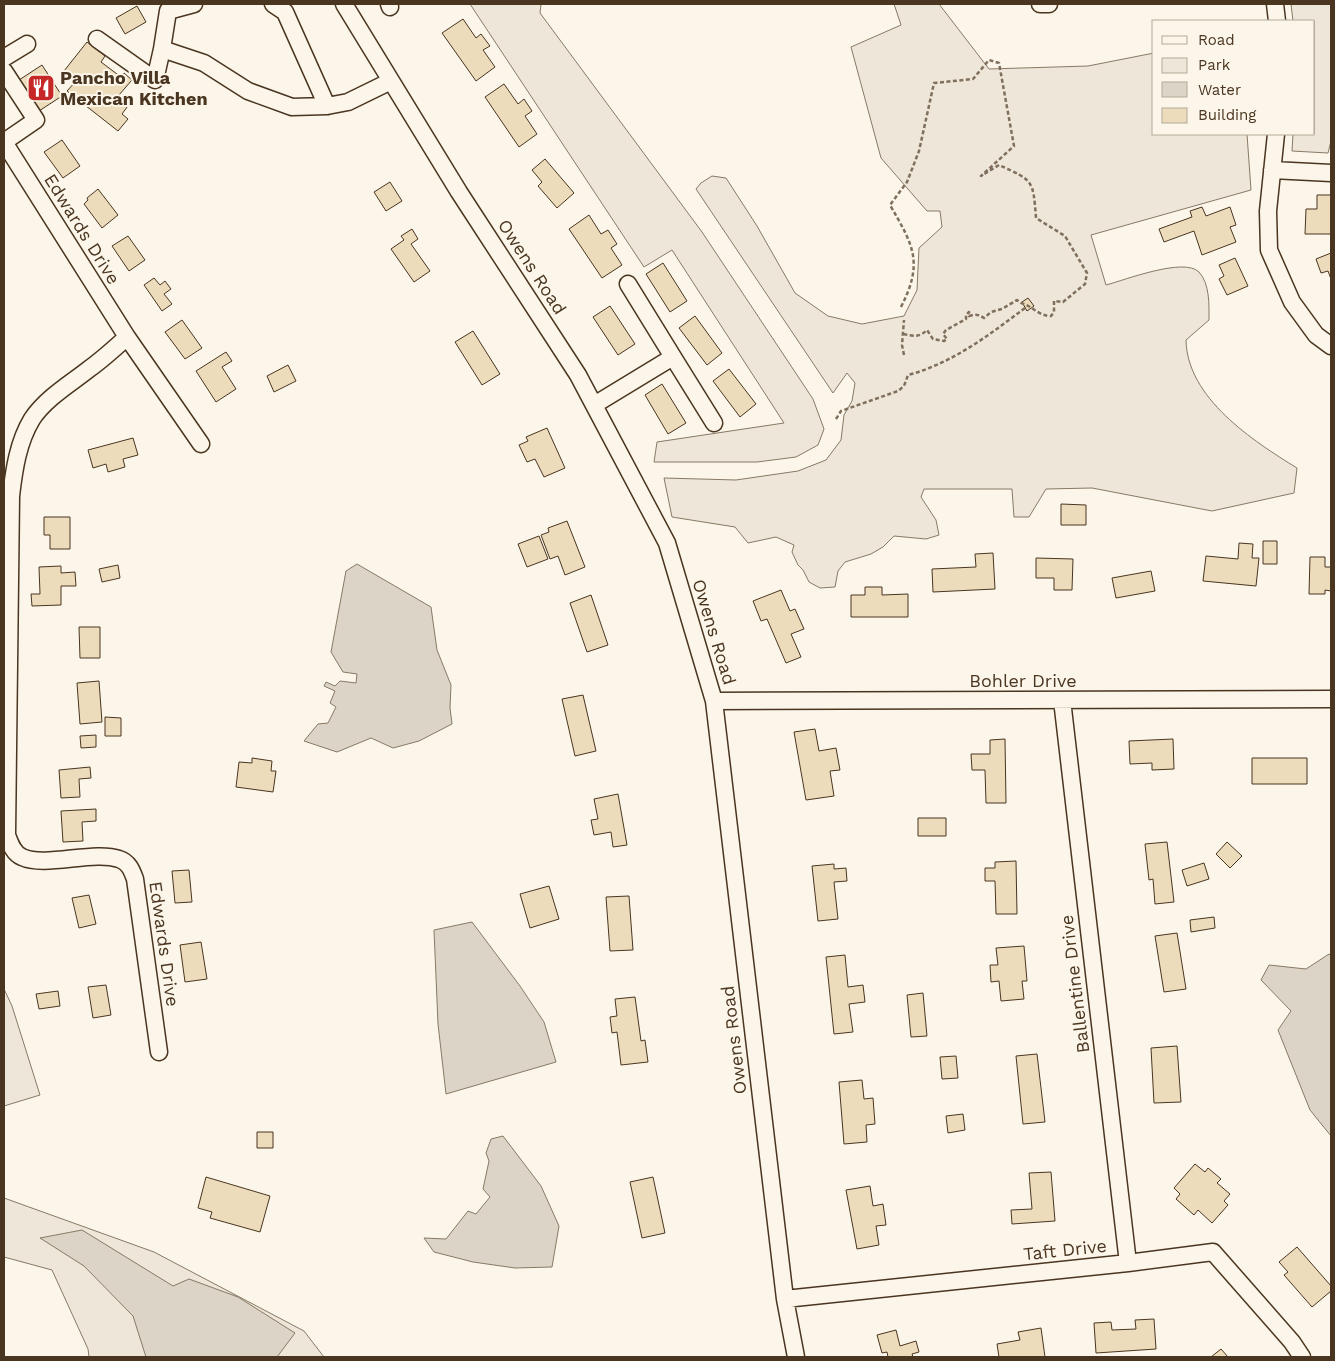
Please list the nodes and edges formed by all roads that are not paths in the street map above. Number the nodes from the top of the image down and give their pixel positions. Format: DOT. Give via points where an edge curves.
graph roads {
  1 [pos="194,4"];
  2 [pos="273,4"];
  3 [pos="344,4"];
  4 [pos="1040,4"];
  5 [pos="1050,4"];
  6 [pos="1275,4"];
  7 [pos="1276,20"];
  8 [pos="97,39"];
  9 [pos="27,44"];
  10 [pos="162,50"];
  11 [pos="4,58"];
  12 [pos="4,71"];
  13 [pos="391,81"];
  14 [pos="327,106"];
  15 [pos="1276,135"];
  16 [pos="4,142"];
  17 [pos="1272,170"];
  18 [pos="1331,173"];
  19 [pos="628,284"];
  20 [pos="127,337"];
  21 [pos="1331,346"];
  22 [pos="673,357"];
  23 [pos="594,405"];
  24 [pos="714,423"];
  25 [pos="201,444"];
  26 [pos="1331,699"];
  27 [pos="1062,700"];
  28 [pos="714,702"];
  29 [pos="159,1052"];
  30 [pos="1128,1263"];
  31 [pos="784,1299"];
  32 [pos="796,1357"];
  33 [pos="1302,1357"];
  1 -- 10 [label="street" via="168,11"];
  2 -- 14 [label="street" via="286,12"];
  3 -- 13 [label="street, Owens Road"];
  4 -- 5 [label="street"];
  6 -- 7 [label="street"];
  8 -- 10 [label="street" via="155,80"];
  9 -- 11 [label="street"];
  10 -- 14 [label="street" via="204,63 248,91 292,107"];
  12 -- 16 [label="street" via="36,120"];
  13 -- 14 [label="street" via="348,102"];
  13 -- 23 [label="street, Owens Road"];
  15 -- 17 [label="street"];
  16 -- 20 [label="street, Edwards Drive"];
  17 -- 18 [label="street"];
  17 -- 21 [label="street" via="1269,250 1292,302 1316,334"];
  19 -- 22 [label="street"];
  20 -- 25 [label="street, Edwards Drive"];
  20 -- 29 [label="street, Edwards Drive" via="48,401 22,440 14,469 7,835 11,847 20,857 33,860 108,857 121,859 131,868 136,879"];
  22 -- 23 [label="street"];
  22 -- 24 [label="street"];
  23 -- 28 [label="street, Owens Road" via="667,543"];
  26 -- 27 [label="street, Bohler Drive"];
  27 -- 28 [label="street, Bohler Drive"];
  27 -- 30 [label="street, Ballentine Drive"];
  28 -- 31 [label="street, Owens Road"];
  30 -- 31 [label="street, Taft Drive"];
  30 -- 33 [label="street, Taft Drive" via="1213,1252"];
  31 -- 32 [label="street, Owens Road"];
}
